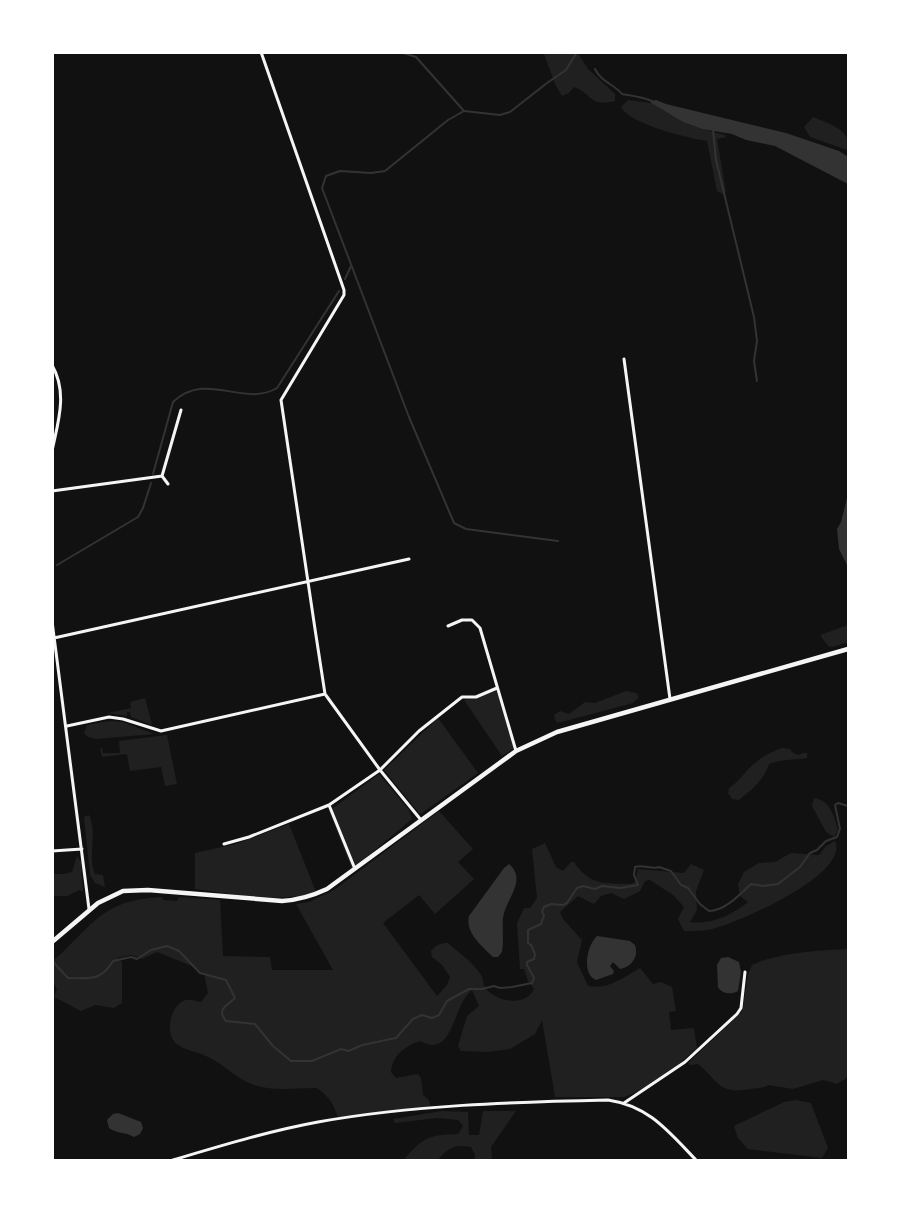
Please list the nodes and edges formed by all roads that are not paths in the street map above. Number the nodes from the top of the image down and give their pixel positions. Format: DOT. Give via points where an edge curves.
graph roads {
  1 [pos="261,52"];
  2 [pos="624,359"];
  3 [pos="52,365"];
  4 [pos="181,410"];
  5 [pos="52,451"];
  6 [pos="162,476"];
  7 [pos="168,484"];
  8 [pos="52,491"];
  9 [pos="409,559"];
  10 [pos="308,582"];
  11 [pos="52,621"];
  12 [pos="447,626"];
  13 [pos="54,638"];
  14 [pos="849,649"];
  15 [pos="497,688"];
  16 [pos="324,694"];
  17 [pos="670,699"];
  18 [pos="67,726"];
  19 [pos="516,751"];
  20 [pos="380,770"];
  21 [pos="329,806"];
  22 [pos="421,820"];
  23 [pos="224,844"];
  24 [pos="82,849"];
  25 [pos="52,851"];
  26 [pos="355,869"];
  27 [pos="89,909"];
  28 [pos="52,942"];
  29 [pos="745,972"];
  30 [pos="624,1103"];
  31 [pos="172,1161"];
  32 [pos="696,1161"];
  1 -- 10 [label="street" via="344,291 281,400"];
  2 -- 17 [label="street"];
  3 -- 5 [label="street" via="62,394"];
  4 -- 6 [label="street"];
  6 -- 7 [label="street"];
  6 -- 8 [label="street"];
  9 -- 10 [label="street"];
  10 -- 13 [label="street"];
  10 -- 16 [label="street"];
  11 -- 13 [label="street"];
  12 -- 15 [label="street" via="462,620 477,623"];
  13 -- 18 [label="street"];
  14 -- 17 [label="main road"];
  15 -- 19 [label="street"];
  15 -- 20 [label="street" via="476,697 462,697 419,730"];
  16 -- 18 [label="street" via="161,731 109,717"];
  16 -- 20 [label="street"];
  17 -- 19 [label="main road" via="557,732"];
  18 -- 24 [label="street"];
  19 -- 22 [label="main road"];
  20 -- 21 [label="street"];
  20 -- 22 [label="street"];
  21 -- 23 [label="street"];
  21 -- 26 [label="street"];
  22 -- 26 [label="main road"];
  24 -- 25 [label="street"];
  24 -- 27 [label="street"];
  26 -- 27 [label="main road" via="327,889 304,899 282,901 131,890 117,893"];
  27 -- 28 [label="main road"];
  29 -- 30 [label="street" via="737,1014 685,1062"];
  30 -- 31 [label="street" via="608,1100 457,1106 357,1116 288,1128"];
  30 -- 32 [label="street" via="658,1121"];
}
